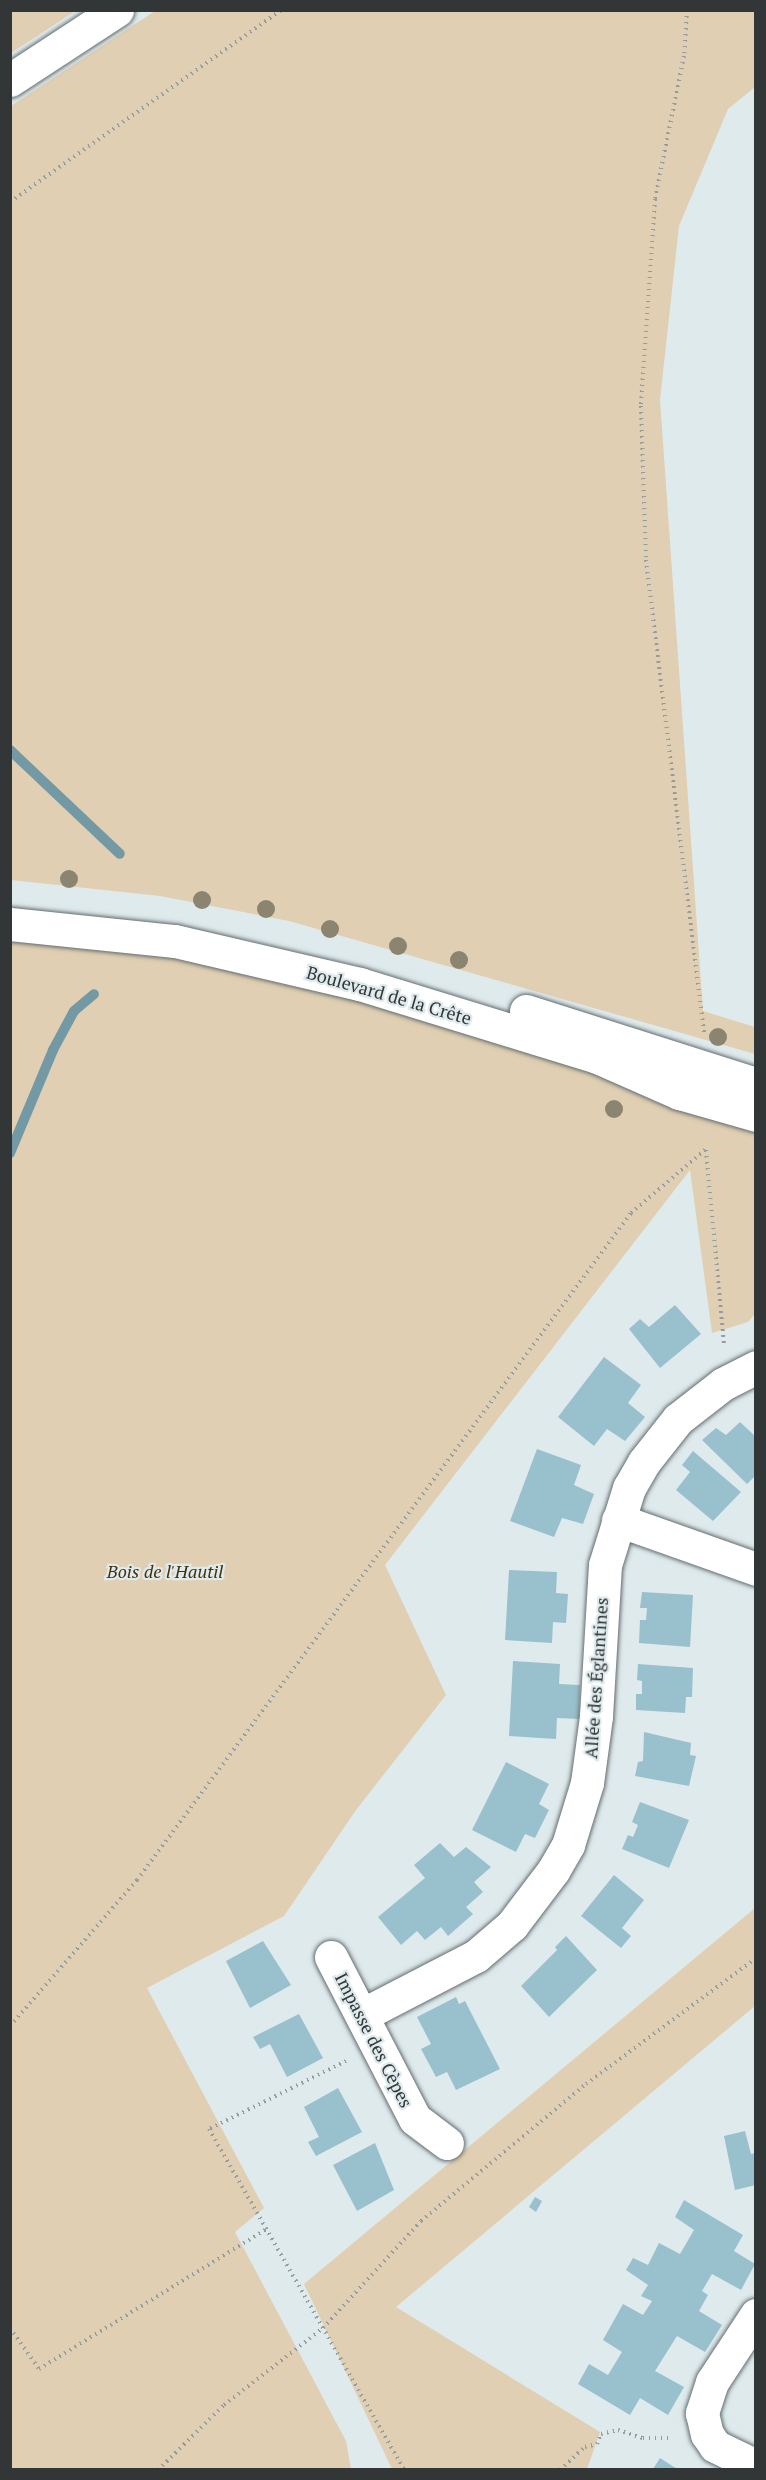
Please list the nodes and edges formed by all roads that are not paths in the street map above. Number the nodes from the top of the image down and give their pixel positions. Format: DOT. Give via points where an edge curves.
graph roads {
  1 [pos="117,10"];
  2 [pos="10,80"];
  3 [pos="10,903"];
  4 [pos="10,924"];
  5 [pos="756,1083"];
  6 [pos="756,1115"];
  7 [pos="747,1371"];
  8 [pos="618,1520"];
  9 [pos="756,1569"];
  10 [pos="331,1957"];
  11 [pos="362,2015"];
  12 [pos="447,2143"];
  13 [pos="756,2315"];
  14 [pos="756,2466"];
  1 -- 2 [label="street"];
  3 -- 5 [label="street, Boulevard de la Crête" via="147,917 304,948 602,1032 672,1059"];
  4 -- 6 [label="street, Boulevard de la Crête" via="175,941 360,984 597,1057 679,1094"];
  7 -- 8 [label="street, Allée des Églantines" via="699,1402 660,1439 629,1488"];
  8 -- 9 [label="street"];
  8 -- 11 [label="street, Allée des Églantines" via="605,1565 601,1600 592,1753 568,1845 534,1902 495,1941 476,1956"];
  10 -- 11 [label="street, Impasse des Cèpes"];
  11 -- 12 [label="street, Impasse des Cèpes" via="415,2120"];
  13 -- 14 [label="street" via="704,2400 707,2434 722,2451"];
}
